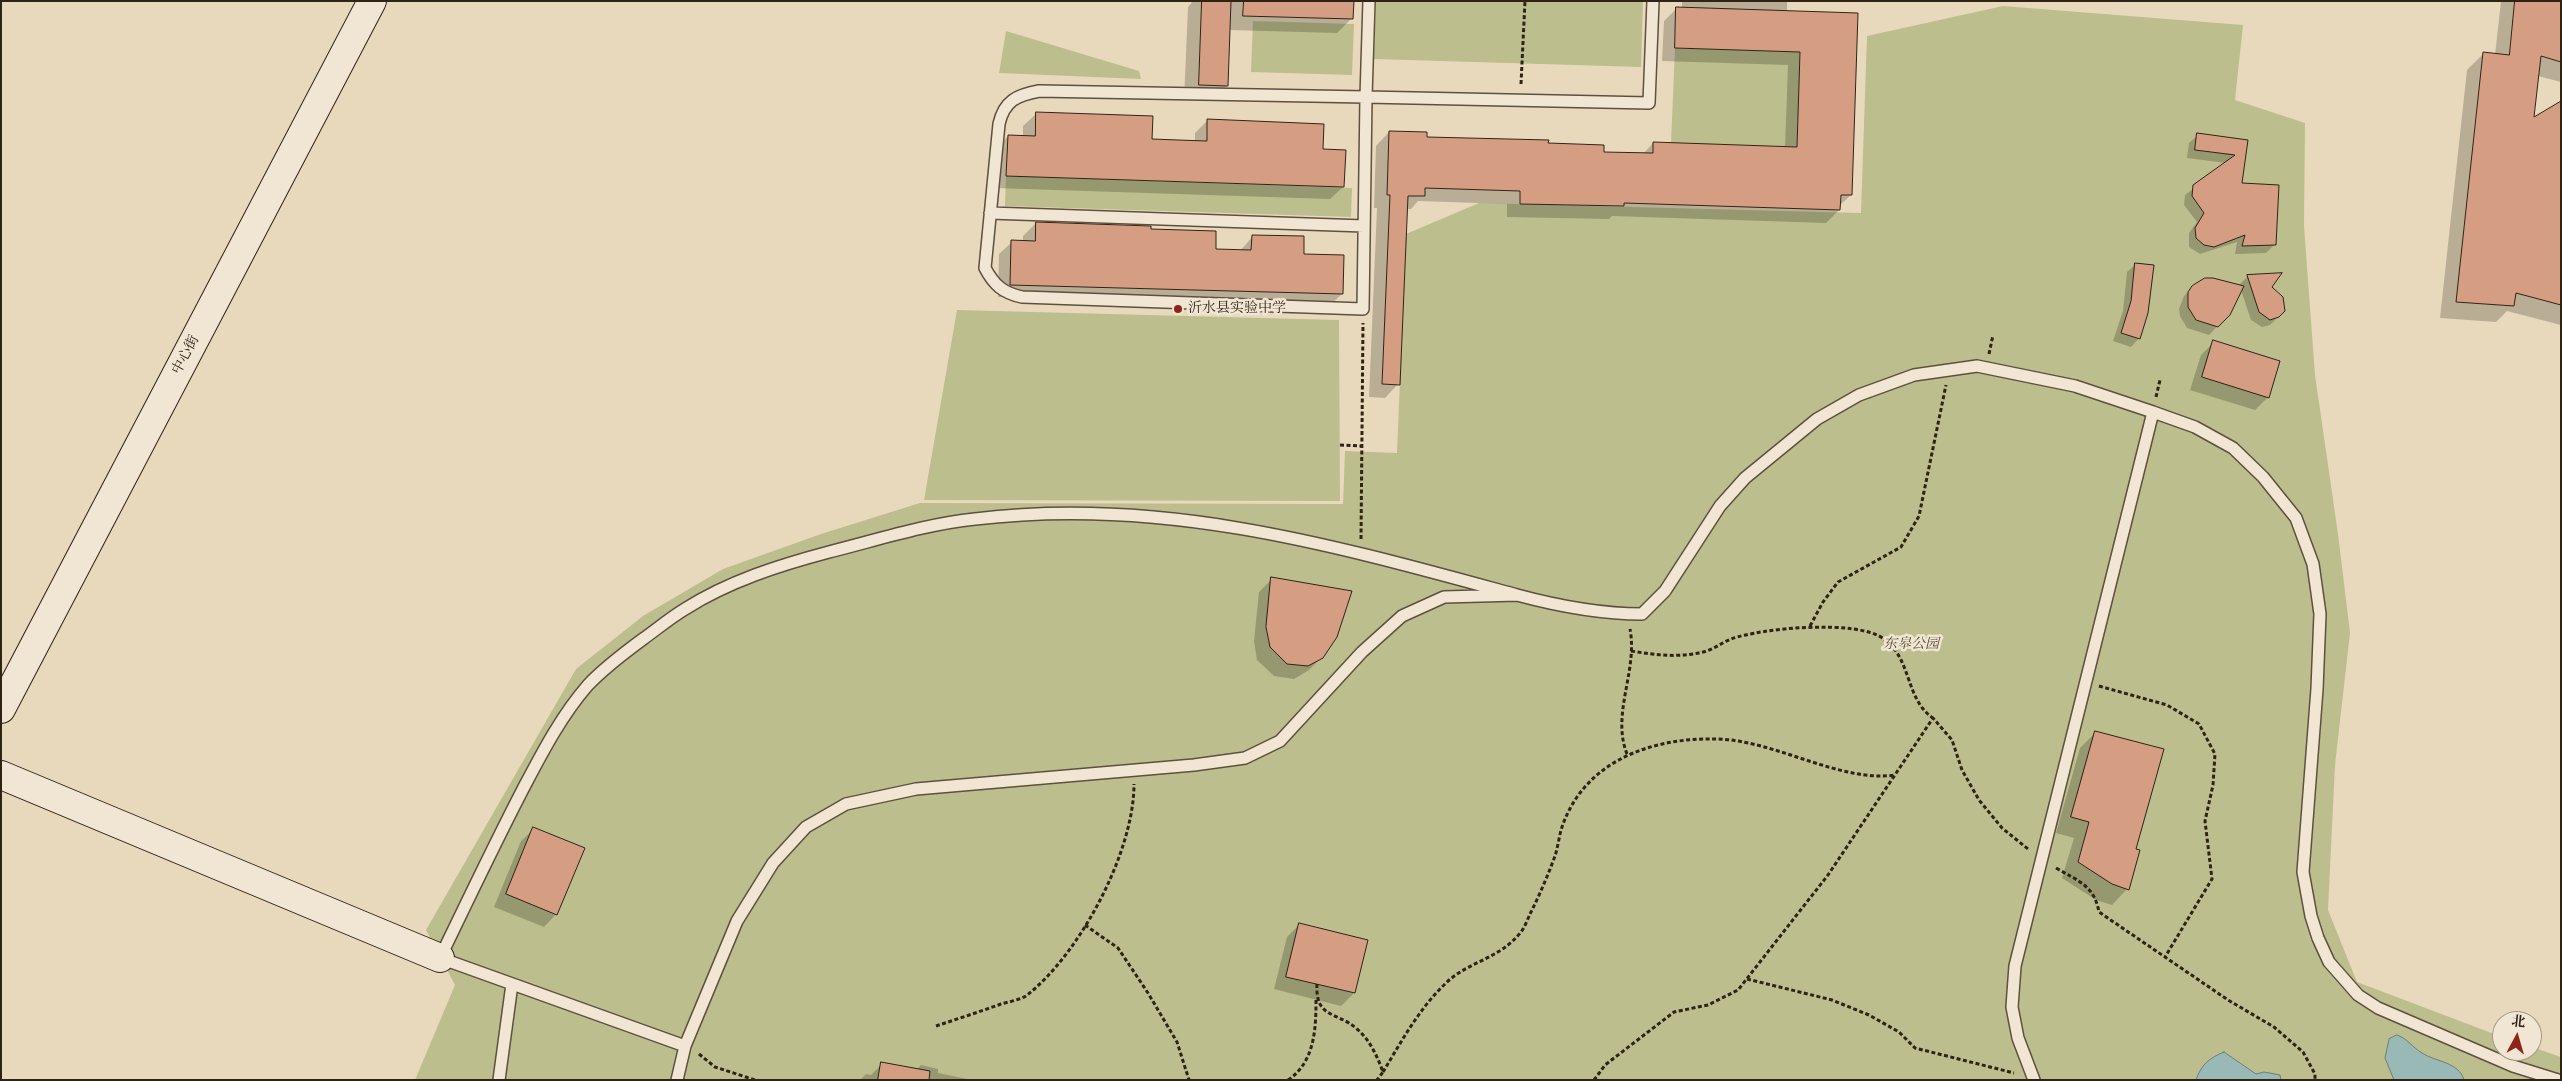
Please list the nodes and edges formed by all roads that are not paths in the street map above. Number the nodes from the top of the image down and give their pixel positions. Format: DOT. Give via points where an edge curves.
graph roads {
  1 [pos="372,1"];
  2 [pos="1369,1"];
  3 [pos="1653,1"];
  4 [pos="1366,97"];
  5 [pos="990,213"];
  6 [pos="1364,226"];
  7 [pos="2153,412"];
  8 [pos="1517,595"];
  9 [pos="1,709"];
  10 [pos="1,776"];
  11 [pos="440,958"];
  12 [pos="512,984"];
  13 [pos="685,1046"];
  14 [pos="2033,1079"];
  15 [pos="499,1080"];
  16 [pos="677,1080"];
  17 [pos="2558,1080"];
  1 -- 9 [label="main road, 中心街"];
  2 -- 4 [label="lane"];
  3 -- 4 [label="lane" via="1649,103"];
  4 -- 5 [label="lane" via="1053,91 1024,94 1012,99 1002,114"];
  4 -- 6 [label="lane"];
  5 -- 6 [label="lane"];
  5 -- 6 [label="lane" via="985,268 998,288 1022,297 1363,307"];
  7 -- 8 [label="lane" via="2075,386 1977,366 1914,376 1859,395 1817,419 1745,478 1720,506 1665,591 1642,614 1609,614"];
  7 -- 14 [label="lane" via="2015,966 2012,1008 2018,1038"];
  7 -- 17 [label="lane" via="2196,427 2233,448 2263,476 2296,518 2313,564 2320,614 2303,872 2311,916 2329,962 2358,995 2378,1008 2513,1066"];
  8 -- 11 [label="lane" via="1361,552 1278,534 1138,515 1048,513 972,519 888,536 798,560 732,584 686,608 627,651 589,684 554,731"];
  8 -- 13 [label="lane" via="1444,597 1402,616 1362,652 1280,741 1245,758 916,789 846,804 806,827 773,863 737,921"];
  10 -- 11 [label="main road"];
  11 -- 12 [label="lane"];
  12 -- 13 [label="lane"];
  12 -- 15 [label="lane"];
  13 -- 16 [label="lane"];
}
